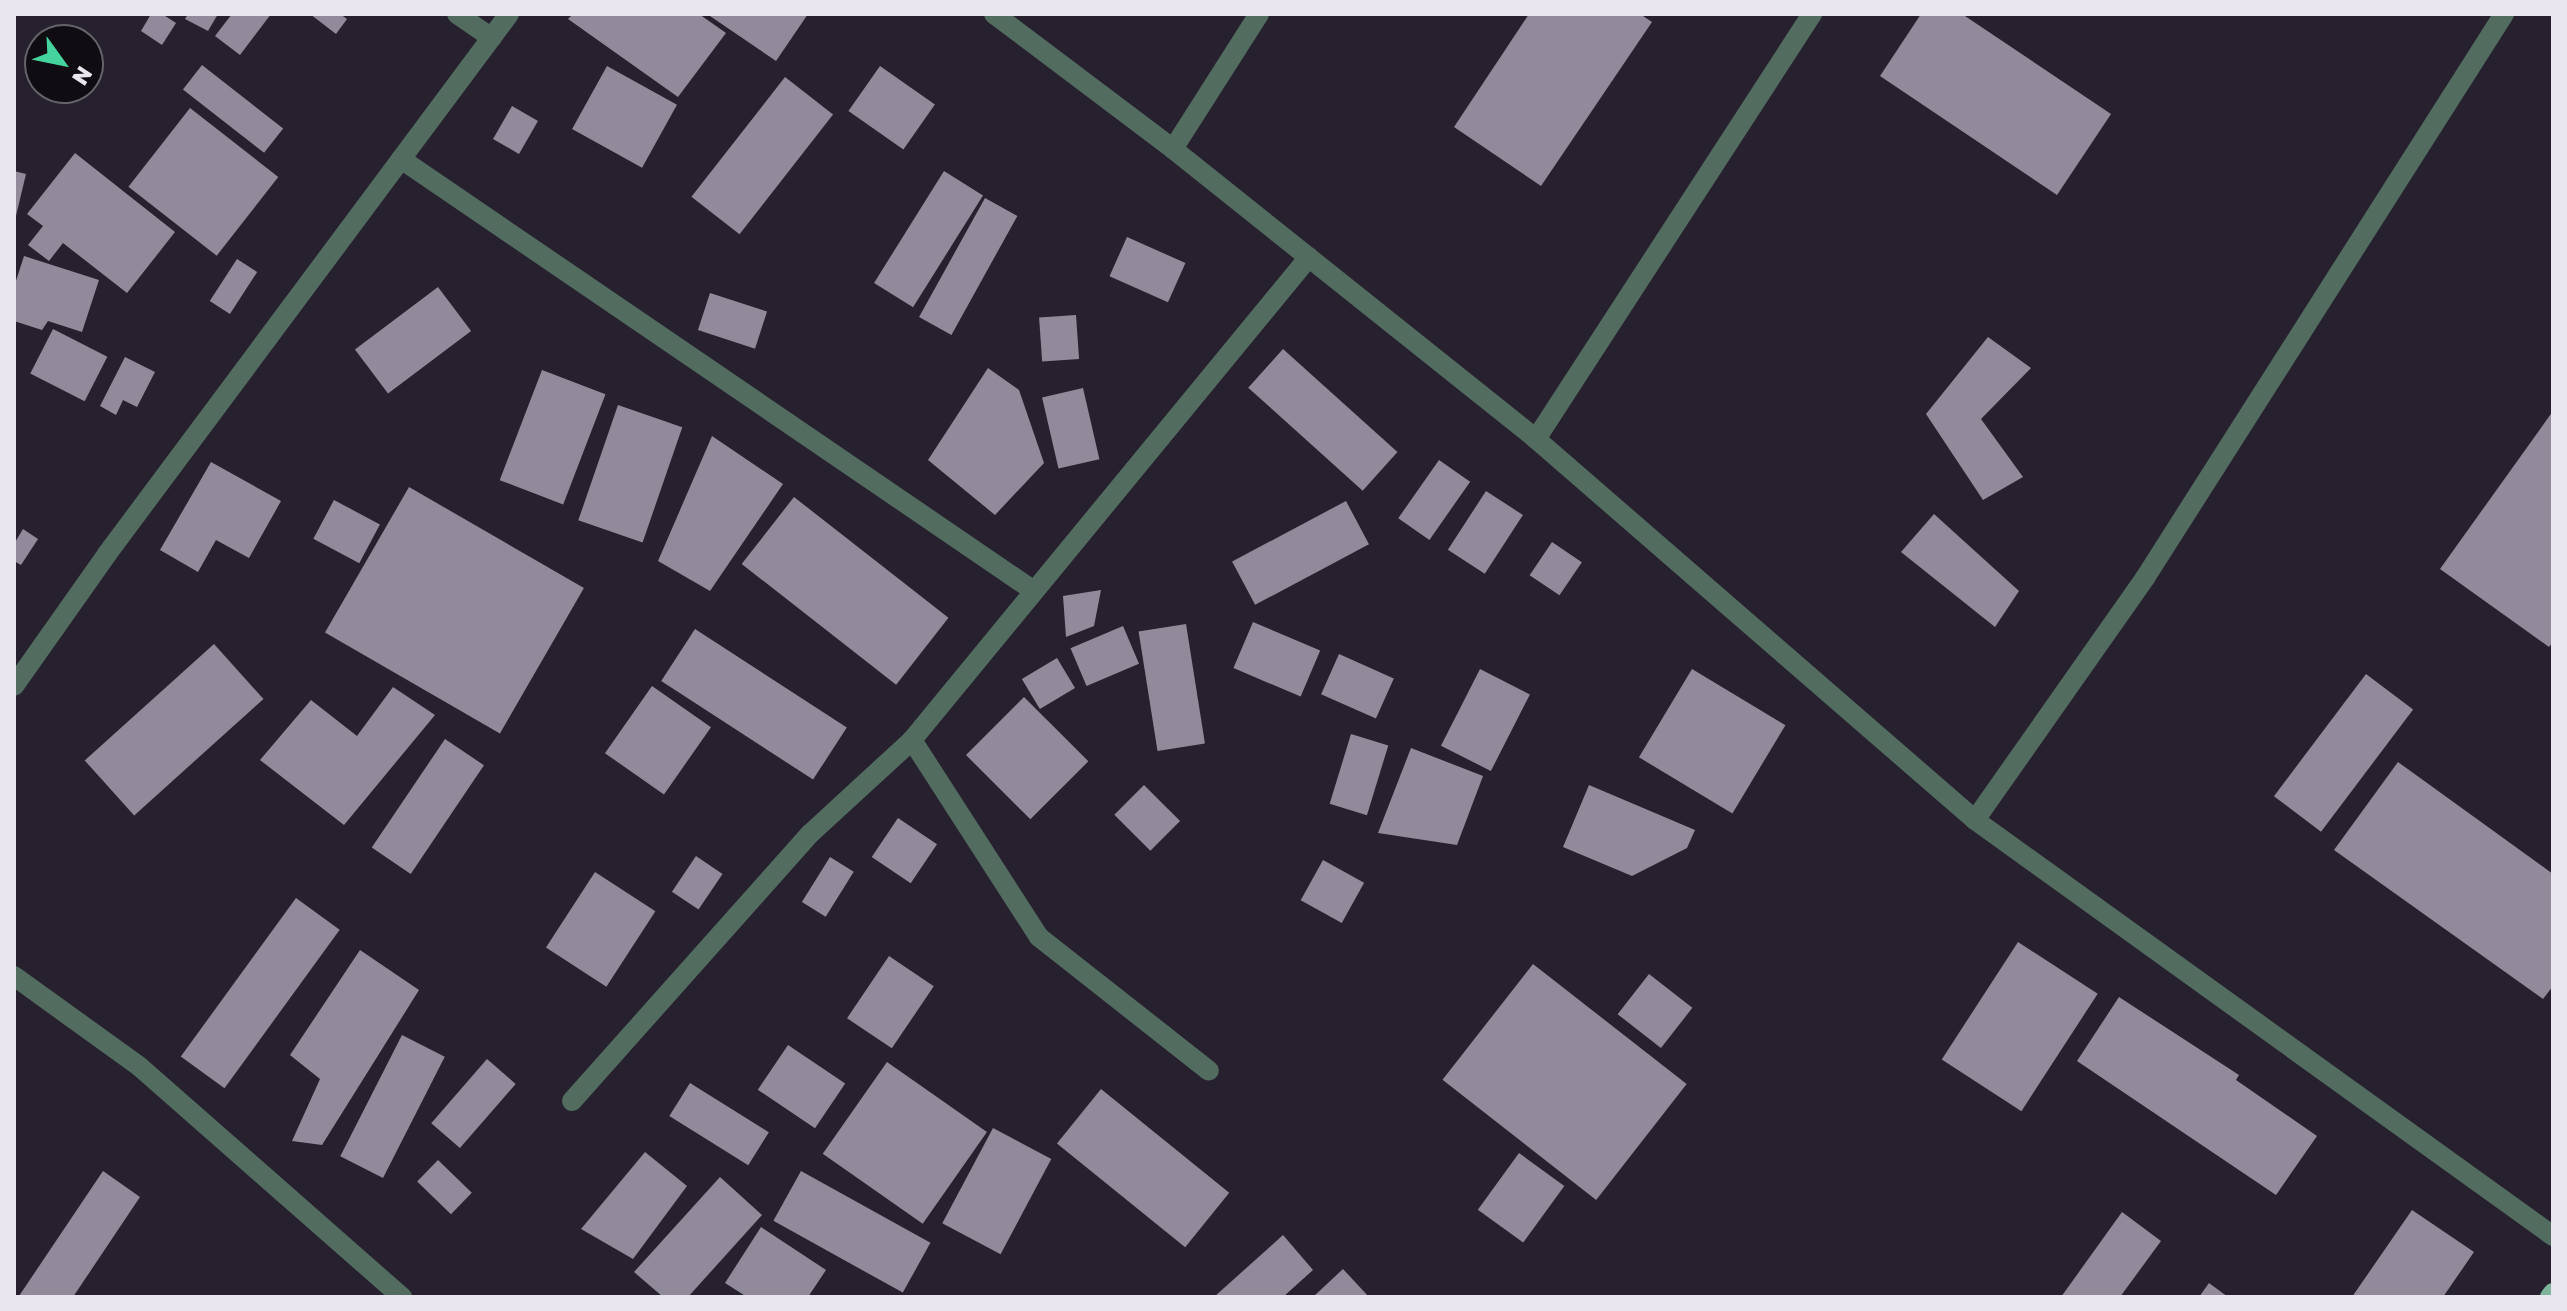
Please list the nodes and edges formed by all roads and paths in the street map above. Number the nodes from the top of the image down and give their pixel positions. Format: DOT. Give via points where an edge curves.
graph roads {
  1 [pos="457,14"];
  2 [pos="509,14"];
  3 [pos="994,14"];
  4 [pos="1259,14"];
  5 [pos="1812,14"];
  6 [pos="2504,14"];
  7 [pos="492,38"];
  8 [pos="1173,149"];
  9 [pos="401,159"];
  10 [pos="1309,257"];
  11 [pos="1536,439"];
  12 [pos="1034,591"];
  13 [pos="14,686"];
  14 [pos="912,740"];
  15 [pos="1975,820"];
  16 [pos="14,976"];
  17 [pos="1209,1071"];
  18 [pos="572,1101"];
  19 [pos="2553,1236"];
  20 [pos="402,1297"];
  1 -- 7 [label="street"];
  2 -- 7 [label="street"];
  3 -- 8 [label="street"];
  4 -- 8 [label="street"];
  5 -- 11 [label="street"];
  6 -- 15 [label="street" via="2145,578"];
  7 -- 9 [label="street"];
  8 -- 10 [label="street"];
  9 -- 12 [label="street"];
  9 -- 13 [label="street"];
  10 -- 11 [label="street"];
  10 -- 12 [label="street"];
  11 -- 15 [label="street"];
  12 -- 14 [label="street"];
  14 -- 17 [label="street" via="1039,937"];
  14 -- 18 [label="street" via="811,833"];
  15 -- 19 [label="street"];
  16 -- 20 [label="street" via="140,1067"];
}
